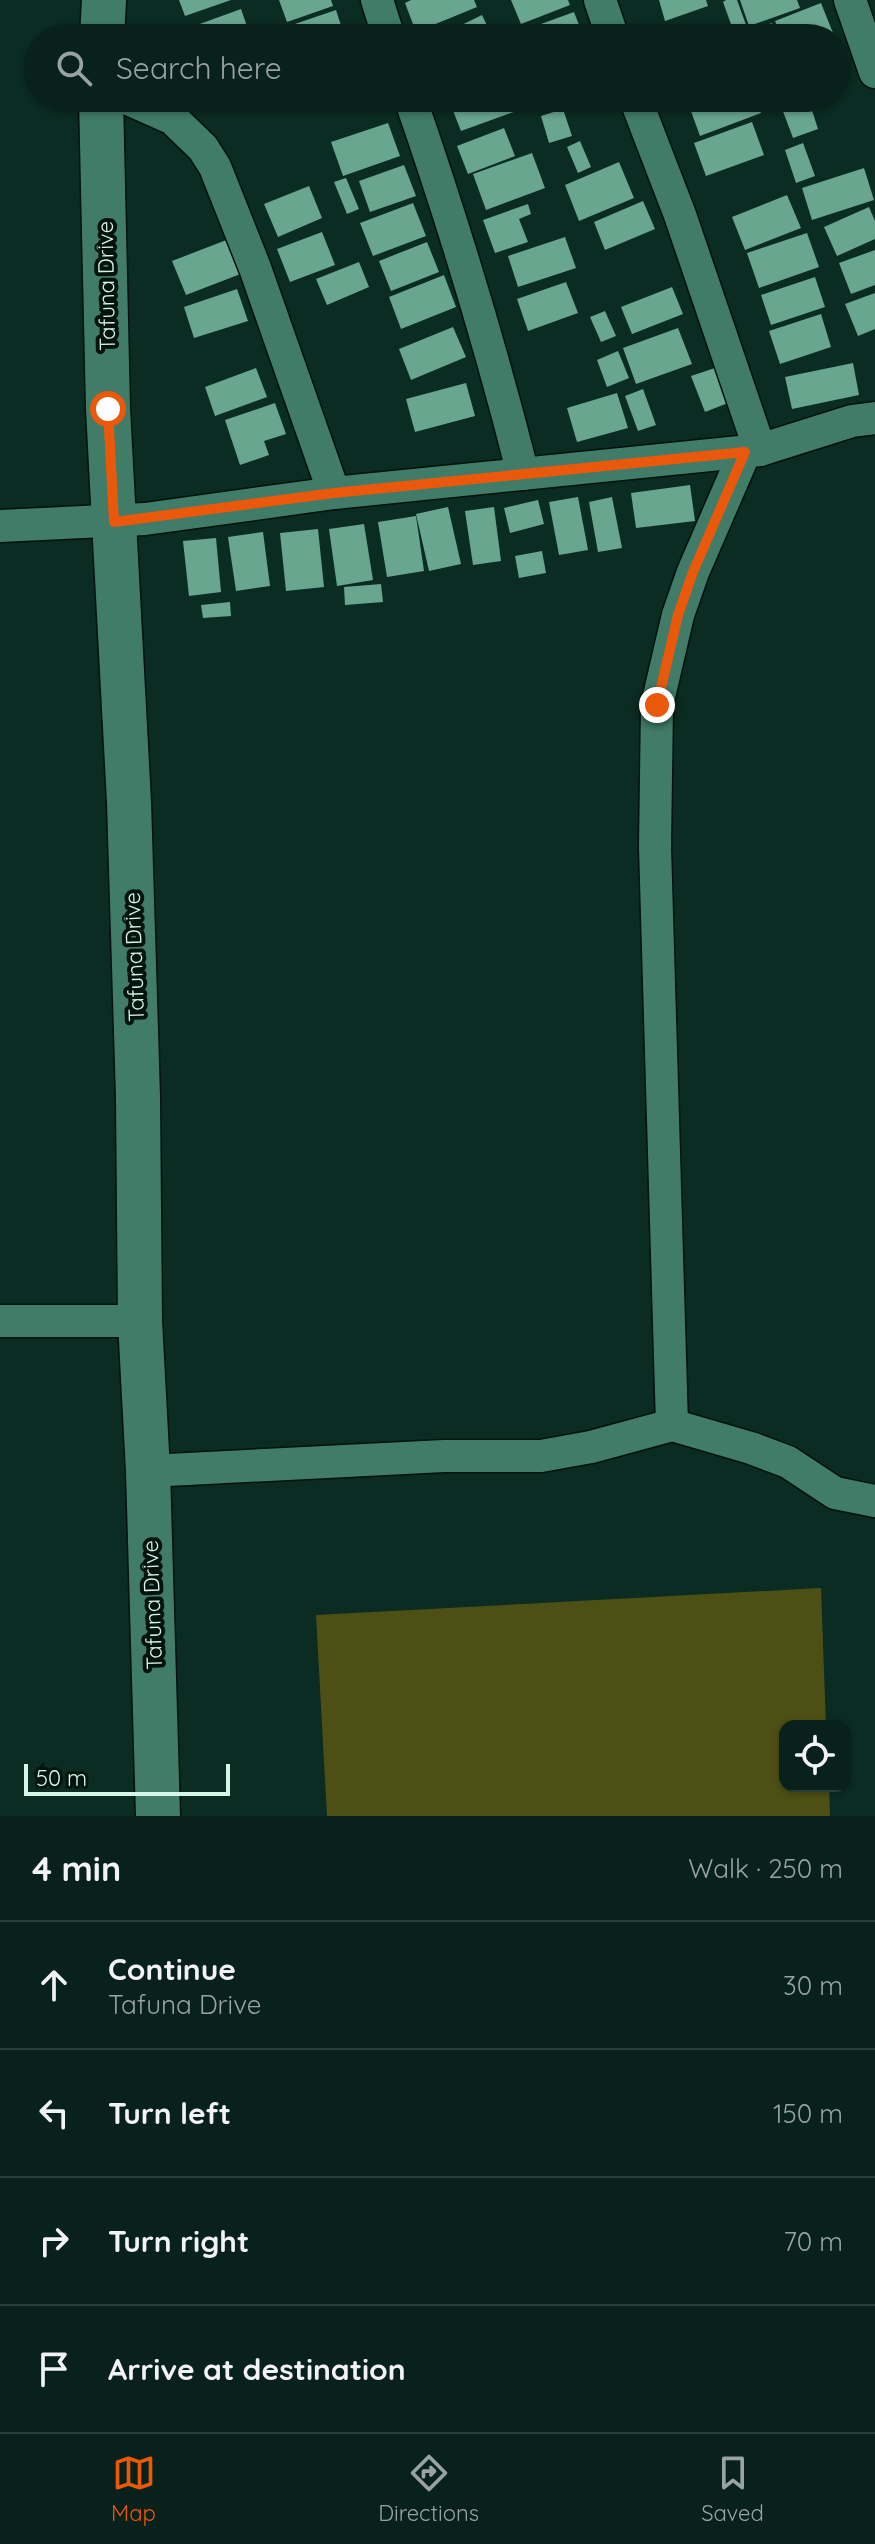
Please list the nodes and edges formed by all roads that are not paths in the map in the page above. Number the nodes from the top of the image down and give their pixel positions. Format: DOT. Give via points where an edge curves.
graph roads {
  1 [pos="104,0"];
  2 [pos="377,0"];
  3 [pos="600,0"];
  4 [pos="850,0"];
  5 [pos="103,24"];
  6 [pos="385,24"];
  7 [pos="608,24"];
  8 [pos="870,36"];
  9 [pos="875,72"];
  10 [pos="101,112"];
  11 [pos="157,112"];
  12 [pos="415,112"];
  13 [pos="640,112"];
  14 [pos="875,418"];
  15 [pos="752,451"];
  16 [pos="523,474"];
  17 [pos="334,493"];
  18 [pos="114,522"];
  19 [pos="0,526"];
  20 [pos="0,1321"];
  21 [pos="140,1321"];
  22 [pos="672,1425"];
  23 [pos="148,1471"];
  24 [pos="875,1501"];
  25 [pos="158,1816"];
  1 -- 5 [label="main road"];
  2 -- 6 [label="street"];
  3 -- 7 [label="street"];
  4 -- 8 [label="street"];
  8 -- 9 [label="street"];
  10 -- 18 [label="main road, Tafuna Drive"];
  11 -- 17 [label="street" via="173,119 215,167"];
  12 -- 16 [label="street" via="492,352"];
  13 -- 15 [label="street" via="680,215"];
  14 -- 15 [label="street"];
  15 -- 16 [label="street"];
  15 -- 22 [label="street" via="693,572 657,705 655,847"];
  16 -- 17 [label="street"];
  17 -- 18 [label="street"];
  18 -- 19 [label="street"];
  18 -- 21 [label="main road, Tafuna Drive" via="130,818"];
  20 -- 21 [label="street"];
  21 -- 23 [label="main road, Tafuna Drive"];
  22 -- 23 [label="street" via="541,1456"];
  22 -- 24 [label="street" via="788,1462 835,1493"];
  23 -- 25 [label="main road, Tafuna Drive"];
}
